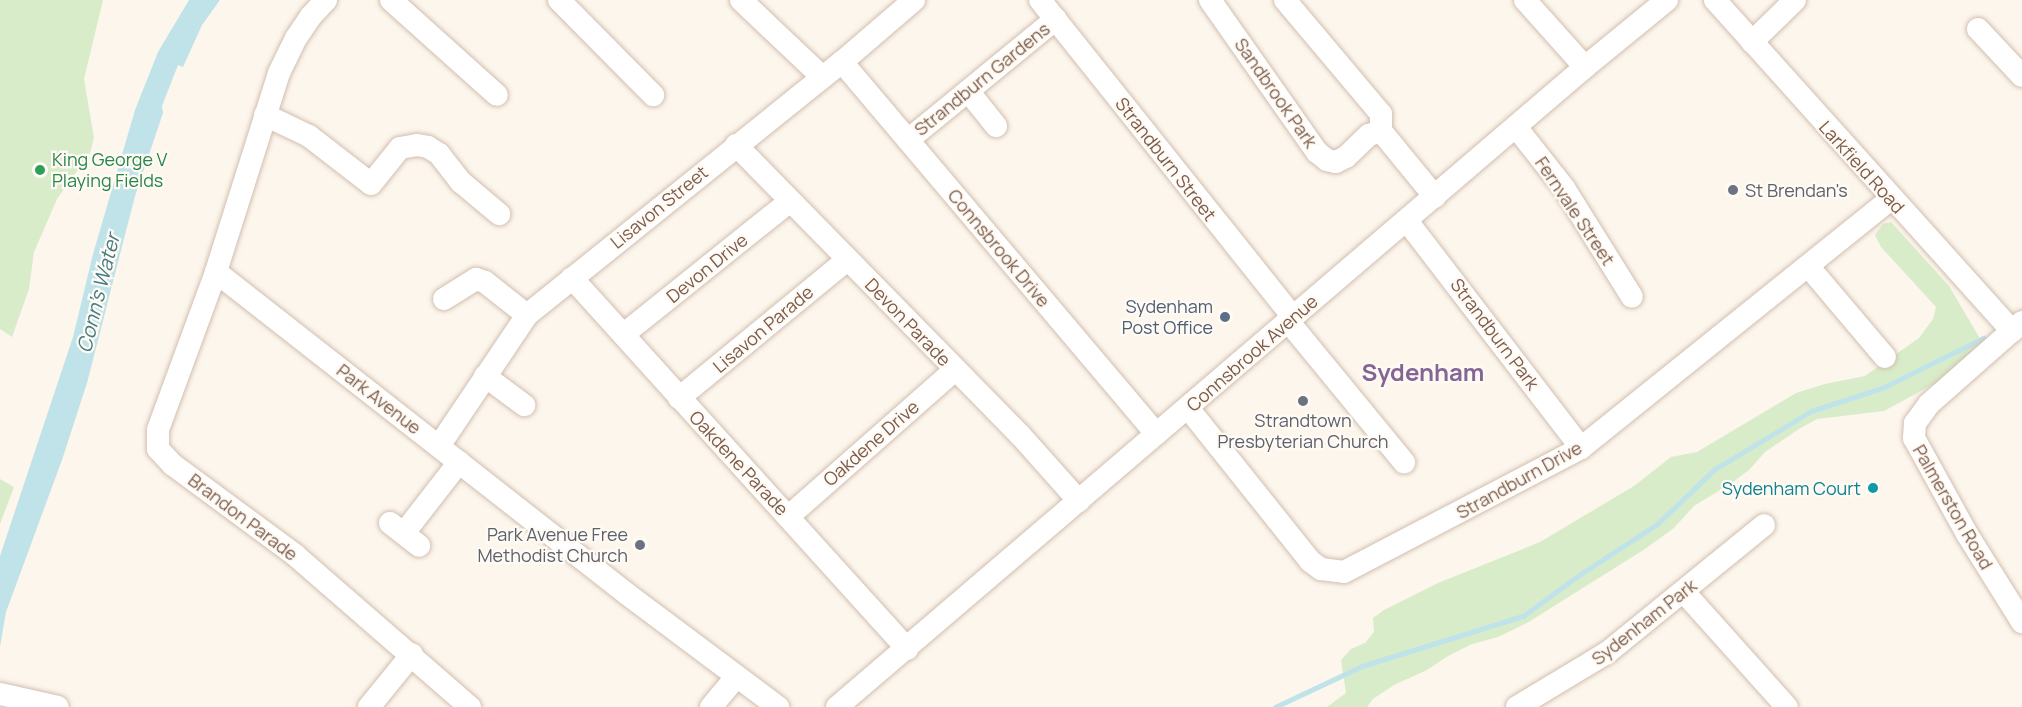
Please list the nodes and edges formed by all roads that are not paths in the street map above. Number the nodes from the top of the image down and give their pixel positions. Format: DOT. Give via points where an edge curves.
graph roads {
  1 [pos="326,0"];
  2 [pos="391,0"];
  3 [pos="559,0"];
  4 [pos="741,0"];
  5 [pos="1040,0"];
  6 [pos="1210,0"];
  7 [pos="1285,0"];
  8 [pos="1525,0"];
  9 [pos="1667,0"];
  10 [pos="1715,0"];
  11 [pos="1795,0"];
  12 [pos="899,4"];
  13 [pos="1056,19"];
  14 [pos="1978,29"];
  15 [pos="1752,42"];
  16 [pos="842,62"];
  17 [pos="1585,67"];
  18 [pos="2022,76"];
  19 [pos="822,77"];
  20 [pos="968,91"];
  21 [pos="497,94"];
  22 [pos="653,96"];
  23 [pos="265,115"];
  24 [pos="996,126"];
  25 [pos="1516,127"];
  26 [pos="1381,131"];
  27 [pos="908,140"];
  28 [pos="736,145"];
  29 [pos="1436,197"];
  30 [pos="1891,199"];
  31 [pos="790,201"];
  32 [pos="500,214"];
  33 [pos="1407,221"];
  34 [pos="847,260"];
  35 [pos="1808,266"];
  36 [pos="216,272"];
  37 [pos="572,278"];
  38 [pos="1632,297"];
  39 [pos="444,299"];
  40 [pos="527,315"];
  41 [pos="1291,319"];
  42 [pos="2017,327"];
  43 [pos="624,334"];
  44 [pos="1885,357"];
  45 [pos="955,370"];
  46 [pos="485,376"];
  47 [pos="679,398"];
  48 [pos="524,405"];
  49 [pos="1188,408"];
  50 [pos="1156,434"];
  51 [pos="439,446"];
  52 [pos="1581,448"];
  53 [pos="459,462"];
  54 [pos="1404,462"];
  55 [pos="1079,501"];
  56 [pos="788,517"];
  57 [pos="1764,525"];
  58 [pos="405,534"];
  59 [pos="1684,592"];
  60 [pos="2022,622"];
  61 [pos="906,649"];
  62 [pos="412,654"];
  63 [pos="735,677"];
  64 [pos="4,695"];
  65 [pos="1530,704"];
  66 [pos="58,707"];
  67 [pos="369,707"];
  68 [pos="470,707"];
  69 [pos="711,707"];
  70 [pos="778,707"];
  71 [pos="837,707"];
  72 [pos="1787,707"];
  1 -- 23 [label="street" via="296,38"];
  2 -- 21 [label="street"];
  3 -- 22 [label="street"];
  4 -- 19 [label="street"];
  5 -- 13 [label="street, Strandburn Street"];
  6 -- 26 [label="street, Sandbrook Park" via="1317,152 1327,160 1336,162 1346,157 1369,135"];
  7 -- 26 [label="street" via="1381,114"];
  8 -- 17 [label="street"];
  9 -- 17 [label="street, Connsbrook Avenue"];
  10 -- 15 [label="street, Larkfield Road"];
  11 -- 15 [label="street"];
  12 -- 16 [label="street, Lisavon Street"];
  13 -- 20 [label="street, Strandburn Gardens"];
  13 -- 41 [label="street, Strandburn Street"];
  14 -- 18 [label="street"];
  15 -- 30 [label="street, Larkfield Road"];
  16 -- 19 [label="street, Lisavon Street"];
  16 -- 27 [label="street, Connsbrook Drive"];
  17 -- 25 [label="street, Connsbrook Avenue"];
  19 -- 28 [label="street, Lisavon Street"];
  20 -- 24 [label="street"];
  20 -- 27 [label="street, Strandburn Gardens"];
  23 -- 32 [label="street" via="309,136 371,184 400,148 428,147 439,154 462,183"];
  23 -- 36 [label="street"];
  25 -- 29 [label="street, Connsbrook Avenue"];
  25 -- 38 [label="street, Fernvale Street" via="1564,188"];
  26 -- 29 [label="street"];
  27 -- 50 [label="street, Connsbrook Drive"];
  28 -- 31 [label="street, Devon Parade"];
  28 -- 37 [label="street, Lisavon Street"];
  29 -- 33 [label="street, Connsbrook Avenue"];
  30 -- 35 [label="street, Strandburn Drive"];
  30 -- 42 [label="street, Larkfield Road"];
  31 -- 34 [label="street, Devon Parade"];
  31 -- 43 [label="street, Devon Drive"];
  33 -- 41 [label="street, Connsbrook Avenue"];
  33 -- 52 [label="street, Strandburn Park"];
  34 -- 45 [label="street, Devon Parade"];
  34 -- 47 [label="street, Lisavon Parade"];
  35 -- 44 [label="street"];
  35 -- 52 [label="street, Strandburn Drive"];
  36 -- 51 [label="street, Park Avenue"];
  36 -- 62 [label="street, Brandon Parade" via="158,430 158,449 173,465 295,555"];
  37 -- 40 [label="street, Lisavon Street"];
  37 -- 43 [label="street, Oakdene Parade"];
  39 -- 40 [label="street" via="476,279"];
  40 -- 46 [label="street, Lisavon Street"];
  41 -- 49 [label="street, Connsbrook Avenue"];
  41 -- 54 [label="street, Strandburn Street"];
  42 -- 60 [label="street, Palmerston Road" via="1929,404 1914,423 1914,438"];
  43 -- 47 [label="street, Oakdene Parade"];
  45 -- 55 [label="street, Devon Parade"];
  45 -- 56 [label="street, Oakdene Drive"];
  46 -- 48 [label="street"];
  46 -- 51 [label="street, Lisavon Street"];
  47 -- 56 [label="street, Oakdene Parade"];
  49 -- 50 [label="street, Connsbrook Avenue"];
  49 -- 52 [label="street, Strandburn Drive" via="1310,561 1333,572 1354,568"];
  50 -- 55 [label="street, Connsbrook Avenue"];
  51 -- 53 [label="street, Park Avenue"];
  53 -- 58 [label="street"];
  53 -- 63 [label="street, Park Avenue"];
  55 -- 61 [label="street, Connsbrook Avenue"];
  56 -- 61 [label="street, Oakdene Parade"];
  57 -- 59 [label="street, Sydenham Park"];
  59 -- 65 [label="street, Sydenham Park" via="1608,652"];
  59 -- 72 [label="street"];
  61 -- 71 [label="street, Connsbrook Avenue"];
  62 -- 67 [label="street"];
  62 -- 68 [label="street, Brandon Parade"];
  63 -- 69 [label="street"];
  63 -- 70 [label="street, Park Avenue"];
  64 -- 66 [label="street"];
}
